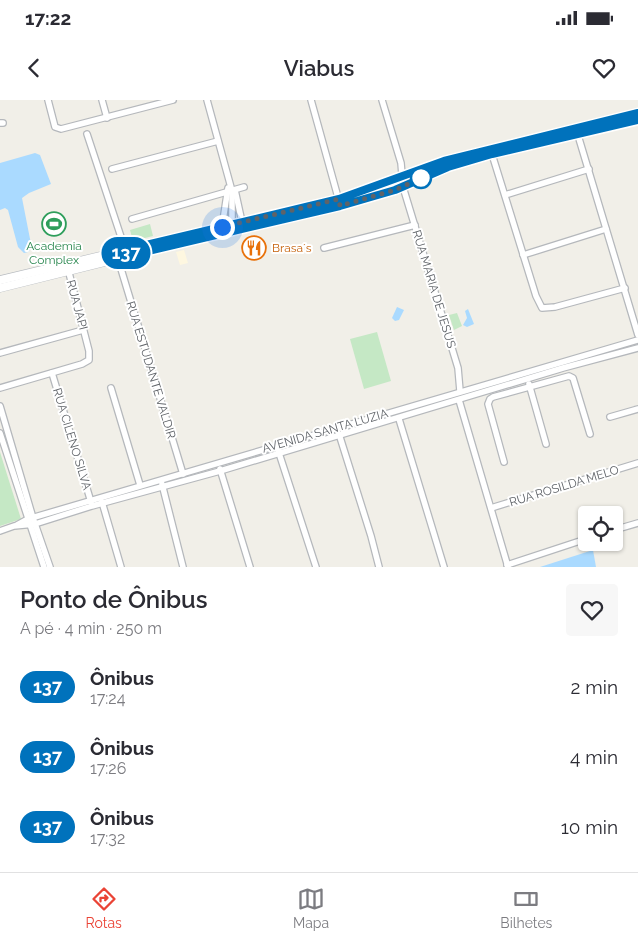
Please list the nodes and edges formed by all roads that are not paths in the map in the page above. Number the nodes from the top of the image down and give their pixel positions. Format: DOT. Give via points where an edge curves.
graph roads {
  1 [pos="48,100"];
  2 [pos="102,100"];
  3 [pos="173,100"];
  4 [pos="207,100"];
  5 [pos="311,100"];
  6 [pos="382,100"];
  7 [pos="156,102"];
  8 [pos="638,117"];
  9 [pos="107,118"];
  10 [pos="577,131"];
  11 [pos="87,134"];
  12 [pos="218,141"];
  13 [pos="491,152"];
  14 [pos="112,169"];
  15 [pos="589,169"];
  16 [pos="403,176"];
  17 [pos="244,186"];
  18 [pos="403,187"];
  19 [pos="232,191"];
  20 [pos="504,195"];
  21 [pos="340,202"];
  22 [pos="132,219"];
  23 [pos="242,222"];
  24 [pos="232,224"];
  25 [pos="415,226"];
  26 [pos="222,227"];
  27 [pos="606,230"];
  28 [pos="324,248"];
  29 [pos="126,253"];
  30 [pos="523,255"];
  31 [pos="118,259"];
  32 [pos="67,268"];
  33 [pos="0,280"];
  34 [pos="0,288"];
  35 [pos="625,288"];
  36 [pos="83,330"];
  37 [pos="638,334"];
  38 [pos="638,340"];
  39 [pos="638,348"];
  40 [pos="0,353"];
  41 [pos="52,372"];
  42 [pos="527,379"];
  43 [pos="529,386"];
  44 [pos="0,388"];
  45 [pos="111,388"];
  46 [pos="460,391"];
  47 [pos="459,400"];
  48 [pos="0,406"];
  49 [pos="638,409"];
  50 [pos="610,417"];
  51 [pos="399,419"];
  52 [pos="337,429"];
  53 [pos="0,433"];
  54 [pos="590,434"];
  55 [pos="339,436"];
  56 [pos="546,444"];
  57 [pos="277,446"];
  58 [pos="279,453"];
  59 [pos="504,462"];
  60 [pos="638,463"];
  61 [pos="218,464"];
  62 [pos="220,471"];
  63 [pos="182,473"];
  64 [pos="160,479"];
  65 [pos="185,481"];
  66 [pos="143,485"];
  67 [pos="163,487"];
  68 [pos="148,491"];
  69 [pos="101,500"];
  70 [pos="92,503"];
  71 [pos="491,508"];
  72 [pos="31,521"];
  73 [pos="638,523"];
  74 [pos="623,527"];
  75 [pos="0,531"];
  76 [pos="578,542"];
  77 [pos="507,566"];
  78 [pos="44,567"];
  79 [pos="50,567"];
  80 [pos="121,567"];
  81 [pos="183,567"];
  82 [pos="250,567"];
  83 [pos="316,567"];
  84 [pos="380,567"];
  85 [pos="444,567"];
  1 -- 9 [label="street" via="57,129"];
  2 -- 9 [label="street"];
  3 -- 7 [label="street"];
  4 -- 12 [label="street"];
  5 -- 21 [label="street"];
  6 -- 16 [label="street, RUA MARIA DE JESUS"];
  7 -- 9 [label="street"];
  8 -- 10 [label="main road"];
  10 -- 13 [label="main road"];
  10 -- 15 [label="street"];
  11 -- 29 [label="street"];
  12 -- 14 [label="street"];
  12 -- 19 [label="street"];
  13 -- 16 [label="main road" via="444,161"];
  13 -- 18 [label="main road" via="438,170"];
  13 -- 20 [label="street"];
  15 -- 20 [label="street"];
  15 -- 27 [label="street"];
  16 -- 18 [label="street, RUA MARIA DE JESUS"];
  16 -- 21 [label="main road"];
  17 -- 19 [label="street"];
  18 -- 21 [label="main road"];
  18 -- 25 [label="street, RUA MARIA DE JESUS"];
  19 -- 22 [label="street"];
  19 -- 23 [label="street"];
  19 -- 24 [label="street"];
  19 -- 26 [label="street"];
  20 -- 30 [label="street"];
  21 -- 23 [label="main road"];
  21 -- 29 [label="main road"];
  23 -- 24 [label="main road"];
  24 -- 26 [label="main road"];
  25 -- 28 [label="street"];
  25 -- 46 [label="street, RUA MARIA DE JESUS" via="458,368"];
  26 -- 29 [label="main road"];
  27 -- 30 [label="street"];
  27 -- 35 [label="street"];
  29 -- 31 [label="main road"];
  29 -- 32 [label="main road"];
  30 -- 35 [label="street" via="542,308"];
  31 -- 32 [label="main road"];
  31 -- 63 [label="street, RUA ESTUDANTE VALDIR"];
  32 -- 33 [label="main road"];
  32 -- 34 [label="main road"];
  32 -- 36 [label="street, RUA JAPI"];
  35 -- 37 [label="street"];
  36 -- 40 [label="street"];
  36 -- 41 [label="street, RUA JAPI" via="90,356 87,362"];
  38 -- 46 [label="street, AVENIDA SANTA LUZIA"];
  39 -- 42 [label="street, AVENIDA SANTA LUZIA"];
  41 -- 44 [label="street"];
  41 -- 70 [label="street, RUA CILENO SILVA"];
  42 -- 43 [label="street"];
  42 -- 47 [label="street, AVENIDA SANTA LUZIA"];
  43 -- 54 [label="street" via="567,376 573,378"];
  43 -- 56 [label="street"];
  43 -- 59 [label="street" via="488,401"];
  45 -- 66 [label="street"];
  46 -- 52 [label="street, AVENIDA SANTA LUZIA"];
  47 -- 51 [label="street, AVENIDA SANTA LUZIA"];
  47 -- 71 [label="street"];
  48 -- 72 [label="street"];
  49 -- 50 [label="street"];
  51 -- 55 [label="street, AVENIDA SANTA LUZIA"];
  51 -- 85 [label="street"];
  52 -- 55 [label="street"];
  52 -- 57 [label="street, AVENIDA SANTA LUZIA"];
  53 -- 72 [label="street"];
  55 -- 58 [label="street, AVENIDA SANTA LUZIA"];
  55 -- 84 [label="street"];
  57 -- 58 [label="street"];
  57 -- 61 [label="street, AVENIDA SANTA LUZIA"];
  58 -- 62 [label="street, AVENIDA SANTA LUZIA"];
  58 -- 83 [label="street"];
  60 -- 71 [label="street, RUA ROSILDA MELO"];
  61 -- 62 [label="street"];
  61 -- 63 [label="street, AVENIDA SANTA LUZIA"];
  62 -- 65 [label="street, AVENIDA SANTA LUZIA"];
  62 -- 82 [label="street"];
  63 -- 64 [label="street, AVENIDA SANTA LUZIA"];
  63 -- 65 [label="street, RUA ESTUDANTE VALDIR"];
  64 -- 66 [label="street, AVENIDA SANTA LUZIA"];
  64 -- 67 [label="street"];
  65 -- 67 [label="street, AVENIDA SANTA LUZIA"];
  66 -- 68 [label="street"];
  66 -- 69 [label="street, AVENIDA SANTA LUZIA"];
  67 -- 68 [label="street, AVENIDA SANTA LUZIA"];
  67 -- 81 [label="street"];
  68 -- 69 [label="street, AVENIDA SANTA LUZIA"];
  69 -- 70 [label="street, AVENIDA SANTA LUZIA"];
  69 -- 80 [label="street"];
  70 -- 72 [label="street, AVENIDA SANTA LUZIA"];
  71 -- 77 [label="street"];
  72 -- 75 [label="street, AVENIDA SANTA LUZIA"];
  72 -- 78 [label="street"];
  72 -- 79 [label="street"];
  73 -- 74 [label="street"];
  76 -- 77 [label="street"];
}
